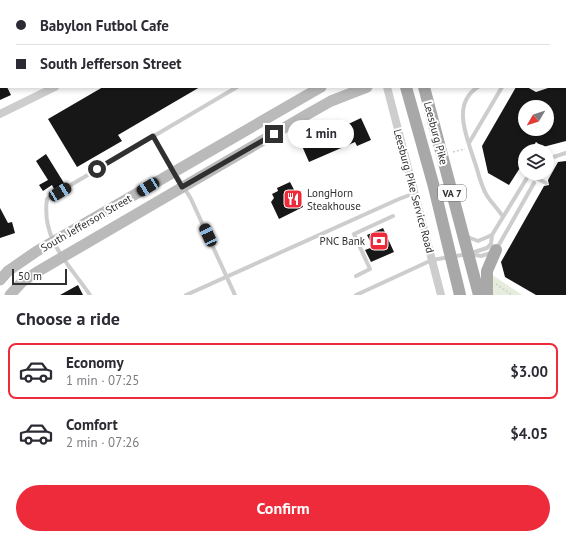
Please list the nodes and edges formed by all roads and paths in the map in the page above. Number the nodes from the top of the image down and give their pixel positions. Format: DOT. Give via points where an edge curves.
graph roads {
  1 [pos="52,88"];
  2 [pos="235,88"];
  3 [pos="364,88"];
  4 [pos="387,88"];
  5 [pos="406,88"];
  6 [pos="424,88"];
  7 [pos="476,88"];
  8 [pos="501,88"];
  9 [pos="308,90"];
  10 [pos="0,114"];
  11 [pos="153,136"];
  12 [pos="469,143"];
  13 [pos="461,150"];
  14 [pos="453,152"];
  15 [pos="566,153"];
  16 [pos="554,157"];
  17 [pos="174,171"];
  18 [pos="526,180"];
  19 [pos="541,180"];
  20 [pos="534,183"];
  21 [pos="546,183"];
  22 [pos="182,187"];
  23 [pos="415,193"];
  24 [pos="393,216"];
  25 [pos="503,217"];
  26 [pos="492,235"];
  27 [pos="463,236"];
  28 [pos="53,242"];
  29 [pos="496,250"];
  30 [pos="468,254"];
  31 [pos="62,257"];
  32 [pos="452,257"];
  33 [pos="432,260"];
  34 [pos="356,276"];
  35 [pos="226,277"];
  36 [pos="0,280"];
  37 [pos="492,280"];
  38 [pos="10,295"];
  39 [pos="90,295"];
  40 [pos="186,295"];
  41 [pos="235,295"];
  42 [pos="356,295"];
  43 [pos="441,295"];
  44 [pos="460,295"];
  45 [pos="479,295"];
  46 [pos="487,295"];
  47 [pos="512,295"];
  1 -- 10 [label="street" via="33,95"];
  2 -- 11 [label="lane"];
  3 -- 22 [label="street, South Jefferson Street" via="331,101"];
  4 -- 23 [label="street, Leesburg Pike Service Road"];
  5 -- 32 [label="main road, Leesburg Pike / VA 7"];
  6 -- 27 [label="main road, Leesburg Pike / VA 7"];
  7 -- 12 [label="lane" via="466,101 463,114 464,129"];
  8 -- 12 [label="lane"];
  9 -- 17 [label="street, South Jefferson Street"];
  11 -- 17 [label="lane"];
  11 -- 28 [label="lane" via="47,199 45,212"];
  12 -- 25 [label="lane" via="485,194"];
  13 -- 14 [label="path"];
  15 -- 16 [label="lane"];
  17 -- 22 [label="lane"];
  17 -- 28 [label="street, South Jefferson Street"];
  18 -- 25 [label="lane"];
  19 -- 21 [label="lane"];
  20 -- 29 [label="lane"];
  22 -- 31 [label="street, South Jefferson Street"];
  22 -- 35 [label="lane" via="191,199"];
  23 -- 33 [label="street, Leesburg Pike Service Road"];
  23 -- 35 [label="lane"];
  24 -- 34 [label="lane" via="354,234 370,269"];
  25 -- 26 [label="lane"];
  26 -- 27 [label="lane" via="478,241"];
  26 -- 30 [label="lane" via="491,244 487,248"];
  27 -- 30 [label="main road, Leesburg Pike / VA 7"];
  28 -- 31 [label="lane"];
  28 -- 36 [label="street, South Jefferson Street" via="20,262"];
  29 -- 30 [label="lane" via="481,256"];
  29 -- 46 [label="main road" via="487,272"];
  30 -- 32 [label="lane"];
  30 -- 45 [label="main road, Leesburg Pike / VA 7"];
  31 -- 38 [label="street, South Jefferson Street" via="22,282"];
  31 -- 39 [label="lane"];
  32 -- 33 [label="lane"];
  32 -- 44 [label="main road, Leesburg Pike / VA 7"];
  33 -- 42 [label="lane"];
  33 -- 43 [label="street, Leesburg Pike Service Road"];
  35 -- 40 [label="lane"];
  35 -- 41 [label="lane"];
  37 -- 47 [label="path"];
}
